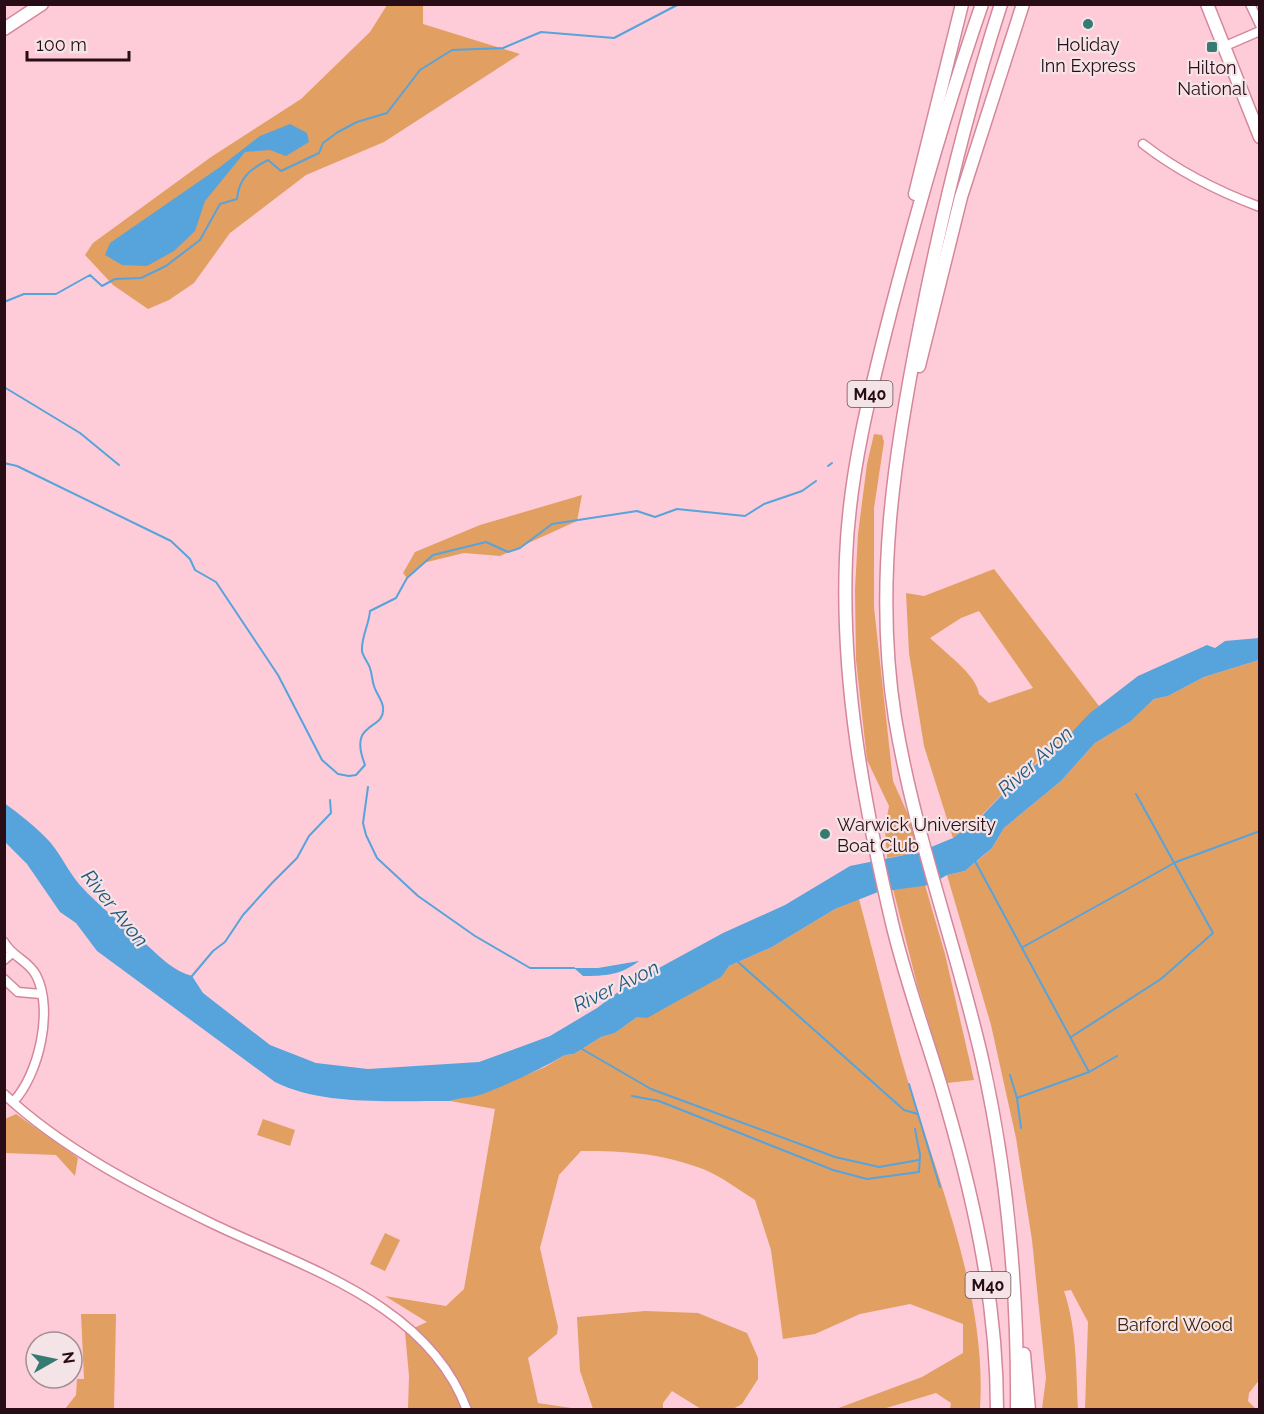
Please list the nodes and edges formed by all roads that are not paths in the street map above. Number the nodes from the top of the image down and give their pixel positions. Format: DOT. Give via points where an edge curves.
graph roads {
  1 [pos="42,4"];
  2 [pos="962,4"];
  3 [pos="982,4"];
  4 [pos="1001,4"];
  5 [pos="1023,4"];
  6 [pos="1207,4"];
  7 [pos="1250,4"];
  8 [pos="1260,25"];
  9 [pos="4,29"];
  10 [pos="1260,31"];
  11 [pos="1223,47"];
  12 [pos="1260,137"];
  13 [pos="1143,144"];
  14 [pos="1260,207"];
  15 [pos="907,249"];
  16 [pos="907,390"];
  17 [pos="4,942"];
  18 [pos="12,953"];
  19 [pos="4,960"];
  20 [pos="4,979"];
  21 [pos="41,994"];
  22 [pos="4,1094"];
  23 [pos="13,1102"];
  24 [pos="1017,1309"];
  25 [pos="992,1320"];
  26 [pos="467,1410"];
  27 [pos="989,1410"];
  28 [pos="997,1410"];
  29 [pos="1017,1410"];
  30 [pos="1029,1410"];
  1 -- 9 [label="highway"];
  2 -- 15 [label="highway, M40" via="913,201"];
  3 -- 15 [label="highway, M40"];
  4 -- 16 [label="highway, M40" via="935,247"];
  5 -- 16 [label="highway, M40" via="961,197 920,365"];
  6 -- 11 [label="highway"];
  7 -- 8 [label="street"];
  10 -- 11 [label="street"];
  11 -- 12 [label="highway"];
  13 -- 14 [label="street" via="1205,185"];
  15 -- 25 [label="highway, M40" via="862,426 848,525 848,658 865,796 892,923 963,1163"];
  16 -- 24 [label="highway, M40" via="893,475 887,549 886,613 895,717 909,789 983,1062"];
  17 -- 18 [label="street"];
  18 -- 19 [label="street"];
  18 -- 21 [label="street" via="32,970"];
  20 -- 21 [label="street" via="18,992"];
  21 -- 23 [label="street" via="42,1028 36,1060 28,1083"];
  22 -- 23 [label="street"];
  23 -- 26 [label="street" via="57,1137 119,1174 392,1313 435,1354"];
  24 -- 29 [label="highway, M40"];
  24 -- 30 [label="highway, M40"];
  25 -- 27 [label="highway, M40"];
  25 -- 28 [label="highway, M40"];
}
